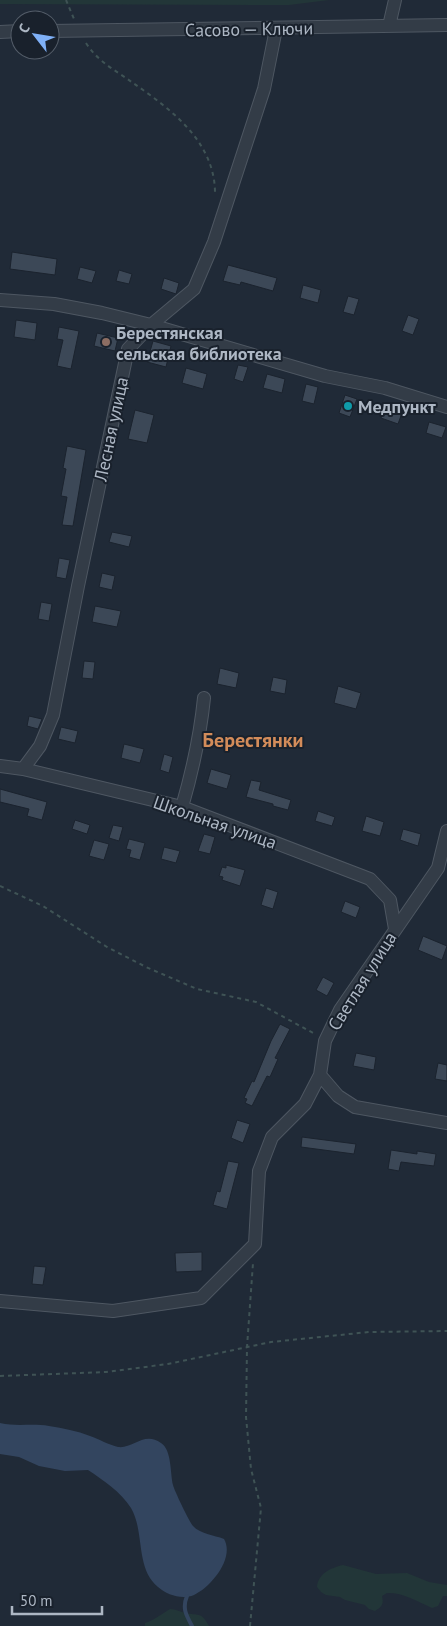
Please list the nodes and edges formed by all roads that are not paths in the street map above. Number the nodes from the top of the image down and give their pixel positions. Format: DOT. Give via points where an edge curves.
graph roads {
  1 [pos="395,0"];
  2 [pos="389,26"];
  3 [pos="447,26"];
  4 [pos="276,29"];
  5 [pos="60,31"];
  6 [pos="0,300"];
  7 [pos="151,325"];
  8 [pos="447,407"];
  9 [pos="204,698"];
  10 [pos="0,766"];
  11 [pos="22,770"];
  12 [pos="182,807"];
  13 [pos="447,831"];
  14 [pos="395,929"];
  15 [pos="320,1075"];
  16 [pos="447,1124"];
  17 [pos="0,1301"];
  1 -- 2 [label="street"];
  2 -- 3 [label="street, Сасово — Ключи"];
  2 -- 4 [label="street, Сасово — Ключи"];
  4 -- 5 [label="street, Сасово — Ключи"];
  4 -- 7 [label="street, Лесная улица" via="264,89 214,242 194,289"];
  6 -- 7 [label="street" via="64,306"];
  7 -- 8 [label="street" via="325,376 385,388"];
  7 -- 11 [label="street, Лесная улица" via="128,349 53,715 40,746"];
  9 -- 12 [label="street" via="195,763"];
  10 -- 11 [label="street, Школьная улица"];
  11 -- 12 [label="street, Школьная улица"];
  12 -- 14 [label="street, Школьная улица" via="370,879 390,900"];
  13 -- 14 [label="street, Светлая улица" via="438,868"];
  14 -- 15 [label="street, Светлая улица" via="340,1010 325,1041"];
  15 -- 16 [label="street" via="338,1096 355,1107"];
  15 -- 17 [label="street, Светлая улица" via="305,1104 272,1137 259,1171 254,1244 201,1298 113,1311"];
}
